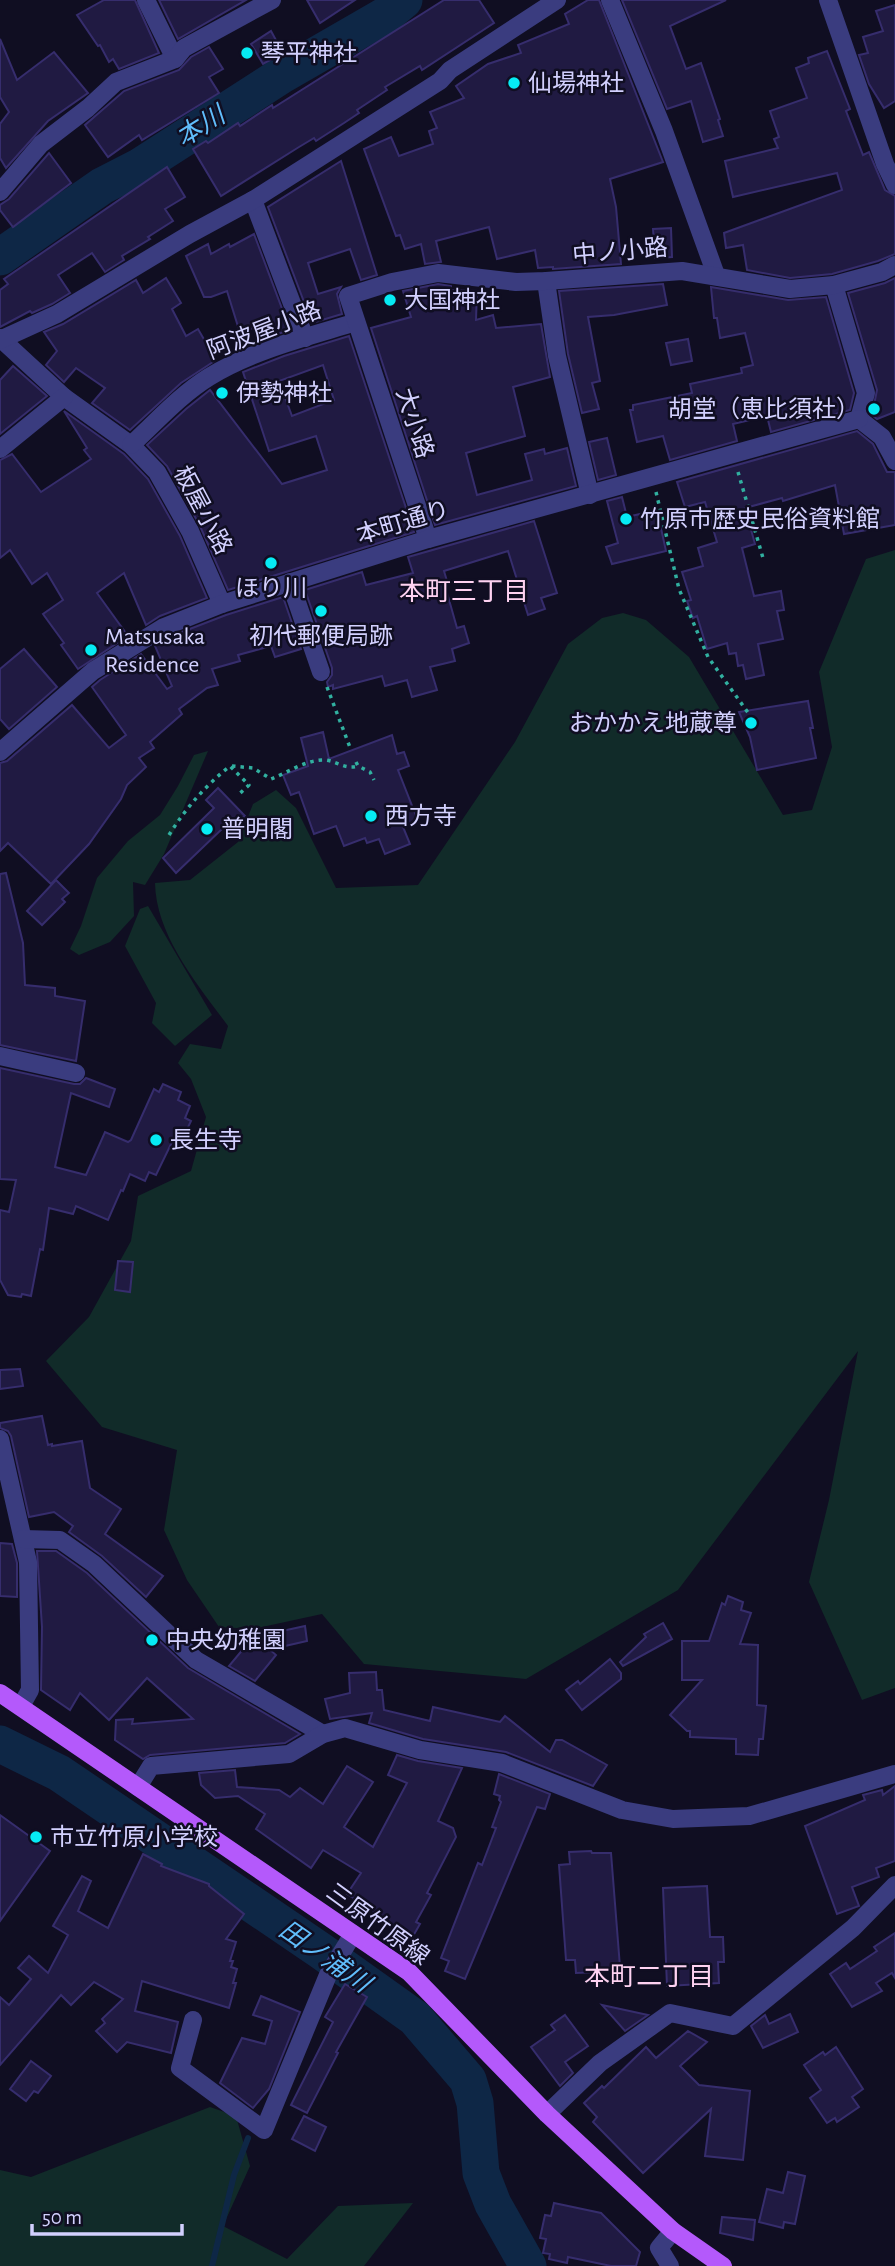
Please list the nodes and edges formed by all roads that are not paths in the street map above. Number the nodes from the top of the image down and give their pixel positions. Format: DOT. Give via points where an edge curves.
graph roads {
  1 [pos="146,0"];
  2 [pos="272,0"];
  3 [pos="556,0"];
  4 [pos="610,0"];
  5 [pos="828,0"];
  6 [pos="175,60"];
  7 [pos="895,185"];
  8 [pos="0,192"];
  9 [pos="253,200"];
  10 [pos="895,265"];
  11 [pos="716,275"];
  12 [pos="546,281"];
  13 [pos="835,285"];
  14 [pos="348,296"];
  15 [pos="356,322"];
  16 [pos="305,338"];
  17 [pos="0,339"];
  18 [pos="64,397"];
  19 [pos="859,419"];
  20 [pos="131,445"];
  21 [pos="0,449"];
  22 [pos="895,461"];
  23 [pos="590,495"];
  24 [pos="428,540"];
  25 [pos="290,582"];
  26 [pos="222,604"];
  27 [pos="321,672"];
  28 [pos="4,740"];
  29 [pos="0,1056"];
  30 [pos="76,1073"];
  31 [pos="0,1439"];
  32 [pos="23,1539"];
  33 [pos="0,1692"];
  34 [pos="21,1706"];
  35 [pos="323,1734"];
  36 [pos="895,1774"];
  37 [pos="138,1787"];
  38 [pos="895,1885"];
  39 [pos="353,1934"];
  40 [pos="193,2020"];
  41 [pos="547,2114"];
  42 [pos="673,2231"];
  43 [pos="670,2266"];
  44 [pos="723,2266"];
  1 -- 6 [label="street"];
  2 -- 6 [label="street" via="184,48"];
  3 -- 9 [label="street" via="440,81"];
  4 -- 11 [label="street"];
  5 -- 7 [label="street"];
  6 -- 8 [label="street" via="116,82 41,144"];
  9 -- 16 [label="street"];
  9 -- 17 [label="street" via="57,314"];
  10 -- 13 [label="street, 中ノ小路"];
  11 -- 12 [label="street, 中ノ小路" via="682,271"];
  11 -- 13 [label="street, 中ノ小路" via="790,289"];
  12 -- 14 [label="street, 中ノ小路" via="438,273"];
  12 -- 23 [label="street" via="557,356"];
  13 -- 19 [label="street" via="866,393"];
  14 -- 15 [label="street, 大小路"];
  15 -- 16 [label="street, 阿波屋小路"];
  15 -- 24 [label="street, 大小路"];
  16 -- 20 [label="street, 阿波屋小路" via="235,363 208,378"];
  17 -- 18 [label="street, 板屋小路"];
  18 -- 20 [label="street, 板屋小路"];
  18 -- 21 [label="street"];
  19 -- 22 [label="street" via="882,437"];
  19 -- 23 [label="street, 本町通り"];
  20 -- 26 [label="street, 板屋小路" via="157,472 190,531"];
  23 -- 24 [label="street, 本町通り"];
  24 -- 25 [label="street, 本町通り"];
  25 -- 26 [label="street, 本町通り"];
  25 -- 27 [label="street"];
  26 -- 28 [label="street, 本町通り" via="164,627 93,671"];
  29 -- 30 [label="street"];
  31 -- 32 [label="street"];
  32 -- 34 [label="street" via="28,1562 30,1690"];
  32 -- 35 [label="street" via="60,1540 94,1564 195,1660"];
  33 -- 34 [label="main road, 三原竹原線"];
  34 -- 37 [label="main road, 三原竹原線"];
  35 -- 36 [label="street" via="345,1728 420,1751 502,1763 622,1810 673,1819 749,1816"];
  35 -- 37 [label="street" via="289,1754 151,1766"];
  37 -- 39 [label="main road, 三原竹原線"];
  38 -- 41 [label="street" via="853,1928 733,2026 670,2013 600,2063"];
  39 -- 40 [label="street" via="328,1975 264,2130 180,2068"];
  39 -- 41 [label="main road, 三原竹原線" via="409,1972"];
  41 -- 42 [label="main road, 三原竹原線"];
  42 -- 43 [label="street" via="659,2248"];
  42 -- 44 [label="main road, 三原竹原線"];
}
